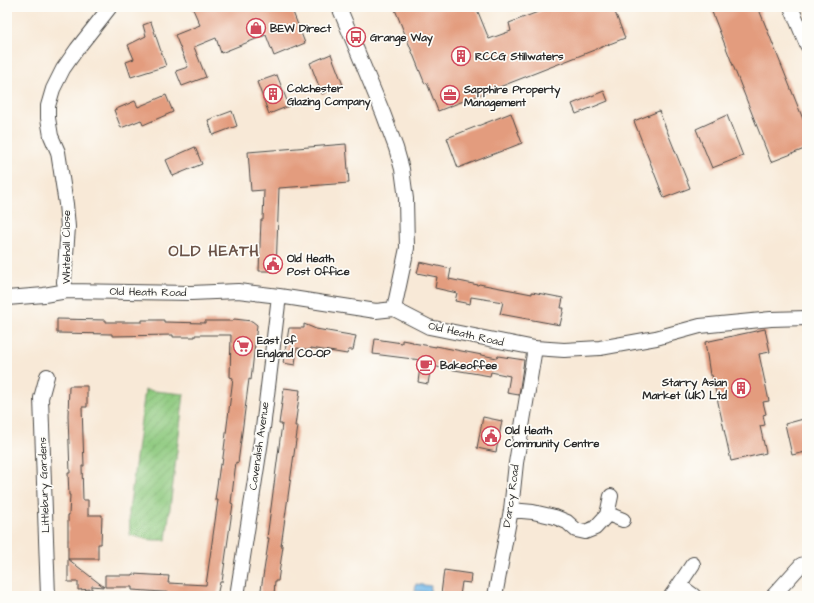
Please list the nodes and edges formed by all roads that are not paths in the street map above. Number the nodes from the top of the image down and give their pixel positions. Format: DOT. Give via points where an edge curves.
graph roads {
  1 [pos="110,7"];
  2 [pos="338,7"];
  3 [pos="791,7"];
  4 [pos="807,45"];
  5 [pos="67,291"];
  6 [pos="279,296"];
  7 [pos="7,298"];
  8 [pos="394,309"];
  9 [pos="807,318"];
  10 [pos="535,348"];
  11 [pos="47,376"];
  12 [pos="611,496"];
  13 [pos="511,510"];
  14 [pos="607,515"];
  15 [pos="623,520"];
  16 [pos="807,563"];
  17 [pos="693,564"];
  18 [pos="675,591"];
  19 [pos="48,596"];
  20 [pos="237,596"];
  21 [pos="495,596"];
  22 [pos="694,596"];
  23 [pos="773,596"];
  1 -- 5 [label="street, Whitehall Close" via="63,69 48,106 50,136 58,152 66,204 68,227 64,282"];
  2 -- 8 [label="street" via="396,148 402,169 406,199 407,248"];
  3 -- 4 [label="street"];
  5 -- 6 [label="street, Old Heath Road" via="238,291"];
  5 -- 7 [label="street, Old Heath Road"];
  6 -- 8 [label="street, Old Heath Road" via="376,311"];
  6 -- 20 [label="street, Cavendish Avenue"];
  8 -- 10 [label="street, Old Heath Road" via="429,327"];
  9 -- 10 [label="street, Old Heath Road" via="765,319 700,326 656,338 600,348"];
  10 -- 13 [label="street, D'arcy Road"];
  11 -- 19 [label="street, Littlebury Gardens" via="41,398"];
  12 -- 14 [label="street"];
  13 -- 14 [label="street" via="551,516 567,522 576,530 585,532 595,528"];
  13 -- 21 [label="street, D'arcy Road"];
  14 -- 15 [label="street"];
  16 -- 23 [label="street" via="801,565"];
  17 -- 18 [label="street"];
  18 -- 22 [label="street"];
}
